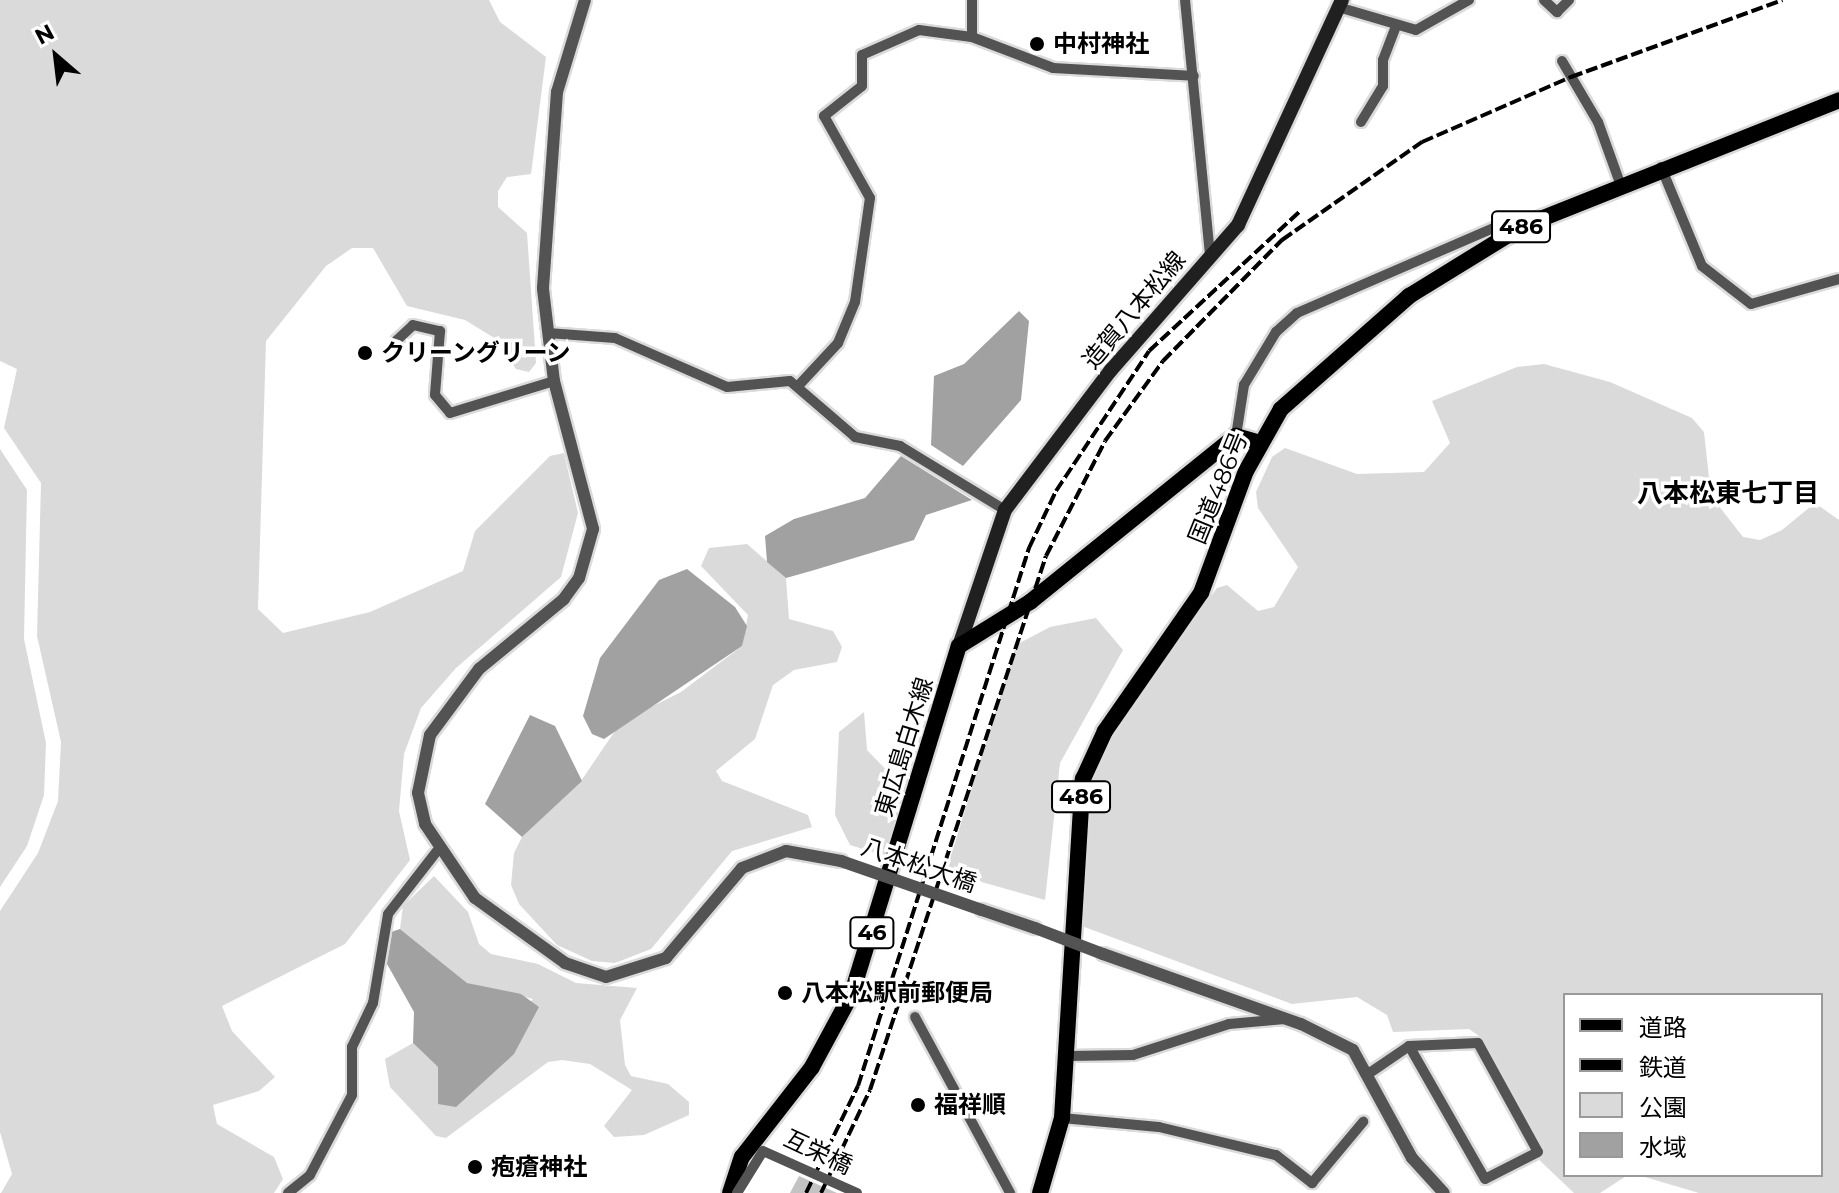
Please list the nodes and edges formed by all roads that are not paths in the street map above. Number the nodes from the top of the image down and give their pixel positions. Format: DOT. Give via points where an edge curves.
graph roads {
  1 [pos="585,0"];
  2 [pos="972,0"];
  3 [pos="1185,0"];
  4 [pos="1469,0"];
  5 [pos="1544,0"];
  6 [pos="1569,0"];
  7 [pos="1340,3"];
  8 [pos="1396,26"];
  9 [pos="972,37"];
  10 [pos="1562,61"];
  11 [pos="1194,76"];
  12 [pos="1839,100"];
  13 [pos="1361,122"];
  14 [pos="1661,167"];
  15 [pos="1620,183"];
  16 [pos="1523,226"];
  17 [pos="1210,254"];
  18 [pos="1839,279"];
  19 [pos="548,333"];
  20 [pos="396,341"];
  21 [pos="554,381"];
  22 [pos="799,385"];
  23 [pos="1236,436"];
  24 [pos="1260,443"];
  25 [pos="1005,510"];
  26 [pos="959,646"];
  27 [pos="437,851"];
  28 [pos="915,1017"];
  29 [pos="1286,1019"];
  30 [pos="1409,1046"];
  31 [pos="1069,1056"];
  32 [pos="1371,1072"];
  33 [pos="1062,1118"];
  34 [pos="1363,1122"];
  35 [pos="288,1193"];
  36 [pos="730,1193"];
  37 [pos="737,1193"];
  38 [pos="857,1193"];
  39 [pos="1010,1193"];
  40 [pos="1040,1193"];
  41 [pos="1444,1193"];
  1 -- 19 [label="street" via="557,92 544,246"];
  2 -- 9 [label="street"];
  3 -- 11 [label="street"];
  4 -- 8 [label="street" via="1416,30"];
  5 -- 6 [label="street" via="1557,12"];
  7 -- 8 [label="street"];
  7 -- 17 [label="main road, 造賀八本松線" via="1238,225"];
  8 -- 13 [label="street" via="1383,60 1383,86"];
  9 -- 11 [label="street" via="1053,68"];
  9 -- 22 [label="street" via="919,30 897,36 862,55 862,86 824,116 870,198 845,331"];
  10 -- 15 [label="street" via="1598,122"];
  11 -- 17 [label="street"];
  12 -- 14 [label="main road, 国道486号 / 486"];
  14 -- 15 [label="main road, 国道486号 / 486"];
  14 -- 18 [label="street" via="1702,266 1751,304"];
  15 -- 16 [label="main road, 国道486号 / 486"];
  16 -- 23 [label="street" via="1500,225 1297,313 1276,332 1244,385"];
  16 -- 24 [label="main road, 国道486号 / 486" via="1354,338 1281,409"];
  17 -- 25 [label="main road, 造賀八本松線"];
  19 -- 21 [label="street"];
  19 -- 22 [label="street" via="615,338 727,387"];
  20 -- 21 [label="street" via="413,325 440,331 435,395 450,413"];
  21 -- 27 [label="street" via="591,505 588,555 564,599 479,669 430,735 418,793"];
  22 -- 25 [label="street" via="855,437 900,446"];
  23 -- 24 [label="main road"];
  23 -- 26 [label="main road" via="1030,602"];
  24 -- 31 [label="main road, 国道486号 / 486" via="1201,593 1105,731 1083,779"];
  25 -- 26 [label="main road, 造賀八本松線"];
  26 -- 36 [label="main road, 東広島白木線 / 46" via="852,993 812,1067 742,1157"];
  27 -- 29 [label="street, 八本松大橋, bridge" via="501,920 565,963 606,977 666,958 742,868 786,851 841,861"];
  27 -- 35 [label="street" via="388,914 373,1003 352,1047 352,1095 317,1165"];
  28 -- 39 [label="street"];
  29 -- 31 [label="street" via="1229,1024 1133,1055"];
  29 -- 32 [label="street, 八本松大橋" via="1353,1050"];
  30 -- 30 [label="street" via="1478,1043 1538,1152 1485,1179"];
  30 -- 32 [label="street"];
  31 -- 33 [label="main road, 国道486号 / 486"];
  32 -- 41 [label="street" via="1412,1158"];
  33 -- 34 [label="street" via="1159,1127 1276,1155 1312,1183"];
  33 -- 40 [label="main road, 国道486号 / 486"];
  37 -- 38 [label="street, 互栄橋, bridge" via="763,1151"];
}
